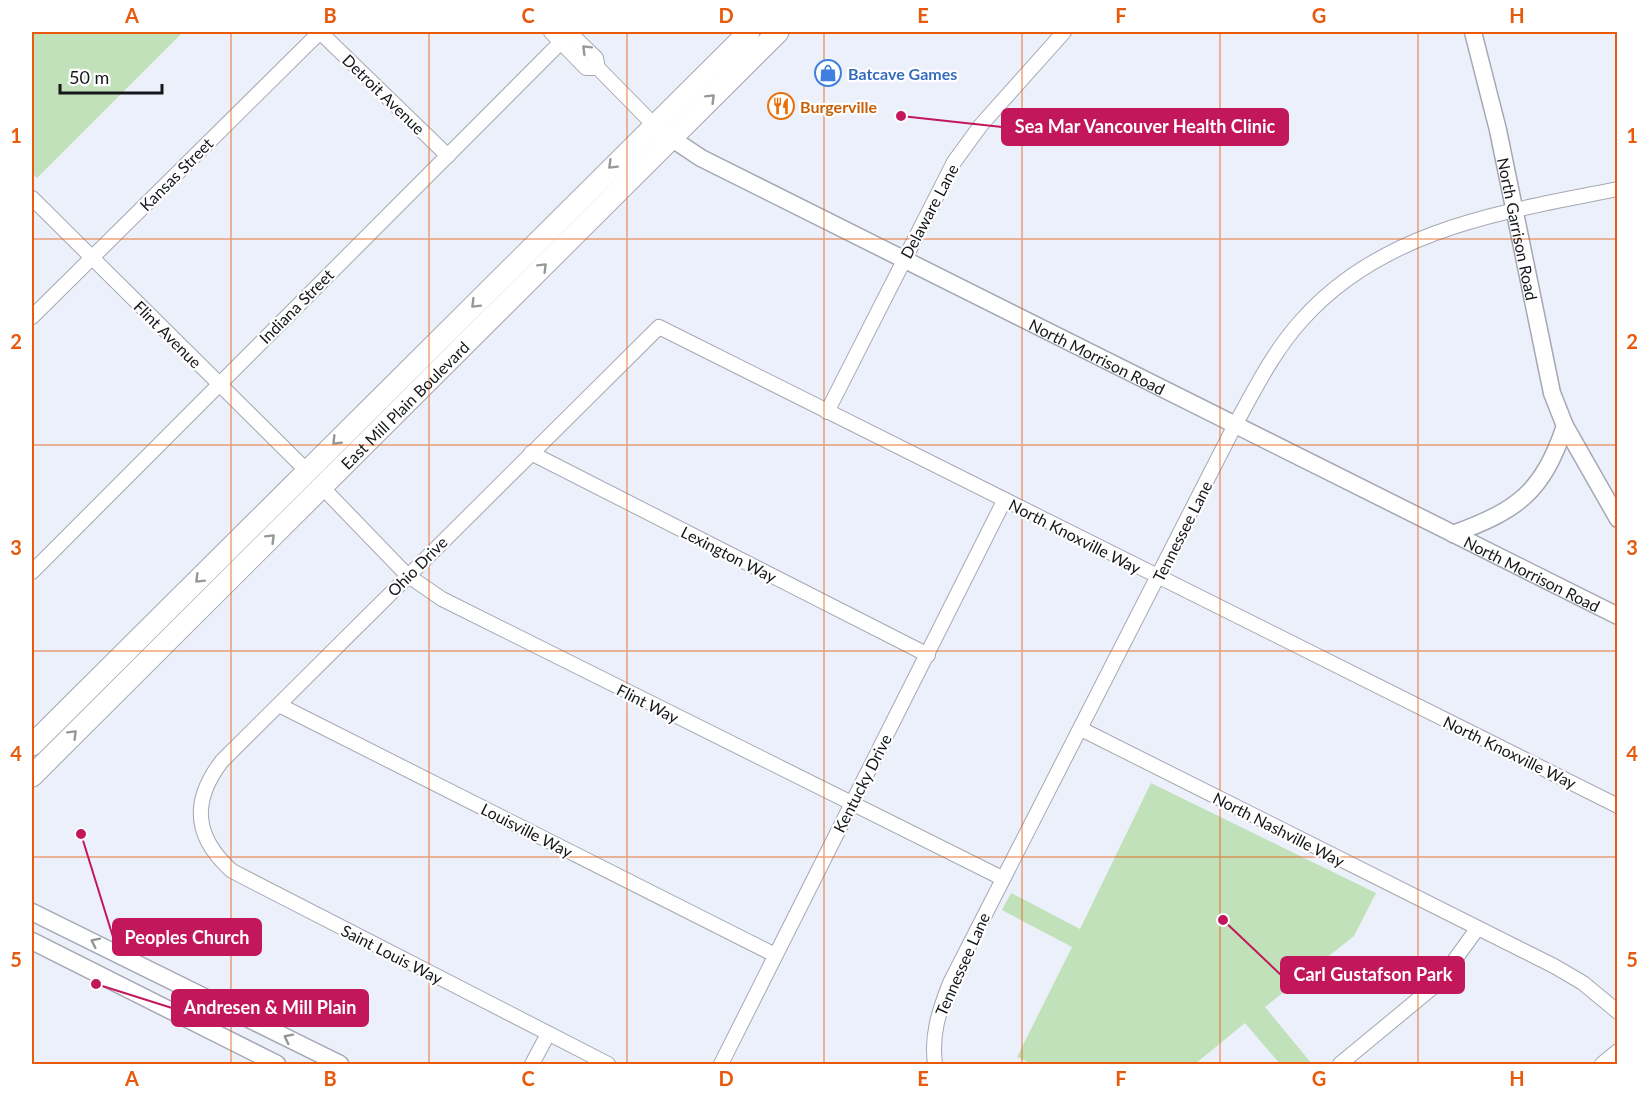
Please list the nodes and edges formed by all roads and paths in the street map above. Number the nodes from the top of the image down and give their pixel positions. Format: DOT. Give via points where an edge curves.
graph roads {
  1 [pos="320,32"];
  2 [pos="551,32"];
  3 [pos="749,32"];
  4 [pos="778,32"];
  5 [pos="1064,32"];
  6 [pos="1473,32"];
  7 [pos="568,34"];
  8 [pos="654,125"];
  9 [pos="670,140"];
  10 [pos="448,156"];
  11 [pos="1617,189"];
  12 [pos="32,198"];
  13 [pos="1513,210"];
  14 [pos="91,258"];
  15 [pos="903,258"];
  16 [pos="32,317"];
  17 [pos="659,327"];
  18 [pos="218,383"];
  19 [pos="827,412"];
  20 [pos="1235,425"];
  21 [pos="1565,426"];
  22 [pos="531,453"];
  23 [pos="306,470"];
  24 [pos="322,487"];
  25 [pos="1004,501"];
  26 [pos="1617,519"];
  27 [pos="1453,534"];
  28 [pos="32,572"];
  29 [pos="407,575"];
  30 [pos="1158,579"];
  31 [pos="1617,616"];
  32 [pos="928,655"];
  33 [pos="279,705"];
  34 [pos="1081,729"];
  35 [pos="32,745"];
  36 [pos="32,776"];
  37 [pos="851,805"];
  38 [pos="1617,806"];
  39 [pos="200,818"];
  40 [pos="1002,878"];
  41 [pos="32,912"];
  42 [pos="1477,929"];
  43 [pos="32,941"];
  44 [pos="775,955"];
  45 [pos="1617,1012"];
  46 [pos="548,1034"];
  47 [pos="1617,1051"];
  48 [pos="277,1065"];
  49 [pos="340,1065"];
  50 [pos="532,1065"];
  51 [pos="608,1065"];
  52 [pos="721,1065"];
  53 [pos="935,1065"];
  54 [pos="1340,1065"];
  55 [pos="1602,1065"];
  1 -- 10 [label="street, Detroit Avenue"];
  1 -- 14 [label="street, Kansas Street"];
  2 -- 7 [label="street, North Morrison Road"];
  3 -- 8 [label="main road, East Mill Plain Boulevard"];
  9 -- 4 [label="main road, East Mill Plain Boulevard, one-way"];
  5 -- 15 [label="street, Delaware Lane" via="981,125 954,162"];
  6 -- 13 [label="street, North Garrison Road"];
  7 -- 8 [label="street, North Morrison Road" via="586,68 598,68"];
  7 -- 10 [label="street, Indiana Street"];
  8 -- 9 [label="street, North Morrison Road"];
  8 -- 23 [label="main road, East Mill Plain Boulevard, one-way"];
  9 -- 15 [label="street, North Morrison Road"];
  24 -- 9 [label="main road, East Mill Plain Boulevard, one-way"];
  10 -- 18 [label="street, Indiana Street"];
  11 -- 13 [label="street, Tennessee Lane"];
  12 -- 14 [label="street, Flint Avenue"];
  13 -- 20 [label="street, Tennessee Lane" via="1419,237 1379,258 1324,297 1270,361"];
  13 -- 21 [label="street, North Garrison Road" via="1552,393"];
  14 -- 16 [label="street, Kansas Street"];
  14 -- 18 [label="street, Flint Avenue"];
  15 -- 19 [label="street, Delaware Lane"];
  15 -- 20 [label="street, North Morrison Road"];
  17 -- 19 [label="street, North Knoxville Way"];
  17 -- 22 [label="street, Ohio Drive"];
  18 -- 23 [label="street, Flint Avenue"];
  18 -- 28 [label="street, Indiana Street"];
  19 -- 25 [label="street, North Knoxville Way"];
  20 -- 27 [label="street, North Morrison Road"];
  20 -- 30 [label="street, Tennessee Lane"];
  21 -- 26 [label="street, North Garrison Road"];
  21 -- 27 [label="street" via="1556,454 1541,480 1519,503 1491,520"];
  22 -- 29 [label="street, Ohio Drive"];
  22 -- 32 [label="street, Lexington Way"];
  23 -- 35 [label="main road, East Mill Plain Boulevard, one-way"];
  24 -- 29 [label="street, Flint Way"];
  36 -- 24 [label="main road, East Mill Plain Boulevard, one-way"];
  25 -- 30 [label="street, North Knoxville Way"];
  25 -- 32 [label="street, Kentucky Drive"];
  27 -- 31 [label="street, North Morrison Road"];
  29 -- 33 [label="street, Ohio Drive"];
  29 -- 37 [label="street, Flint Way" via="441,599"];
  30 -- 34 [label="street, Tennessee Lane"];
  30 -- 38 [label="street, North Knoxville Way"];
  32 -- 37 [label="street, Kentucky Drive"];
  33 -- 39 [label="street, Ohio Drive" via="209,777 201,797"];
  33 -- 44 [label="street, Louisville Way"];
  34 -- 40 [label="street, Tennessee Lane"];
  34 -- 42 [label="street, North Nashville Way"];
  37 -- 40 [label="street, Flint Way"];
  37 -- 44 [label="street, Kentucky Drive"];
  39 -- 46 [label="street, Saint Louis Way" via="205,839 216,857 238,874"];
  40 -- 53 [label="street, Tennessee Lane" via="937,1018"];
  49 -- 41 [label="street, one-way"];
  42 -- 45 [label="street, North Nashville Way" via="1583,983"];
  42 -- 54 [label="street" via="1438,983"];
  43 -- 48 [label="street"];
  44 -- 52 [label="street, Kentucky Drive"];
  46 -- 50 [label="street"];
  46 -- 51 [label="street, Saint Louis Way"];
  47 -- 55 [label="street"];
}
